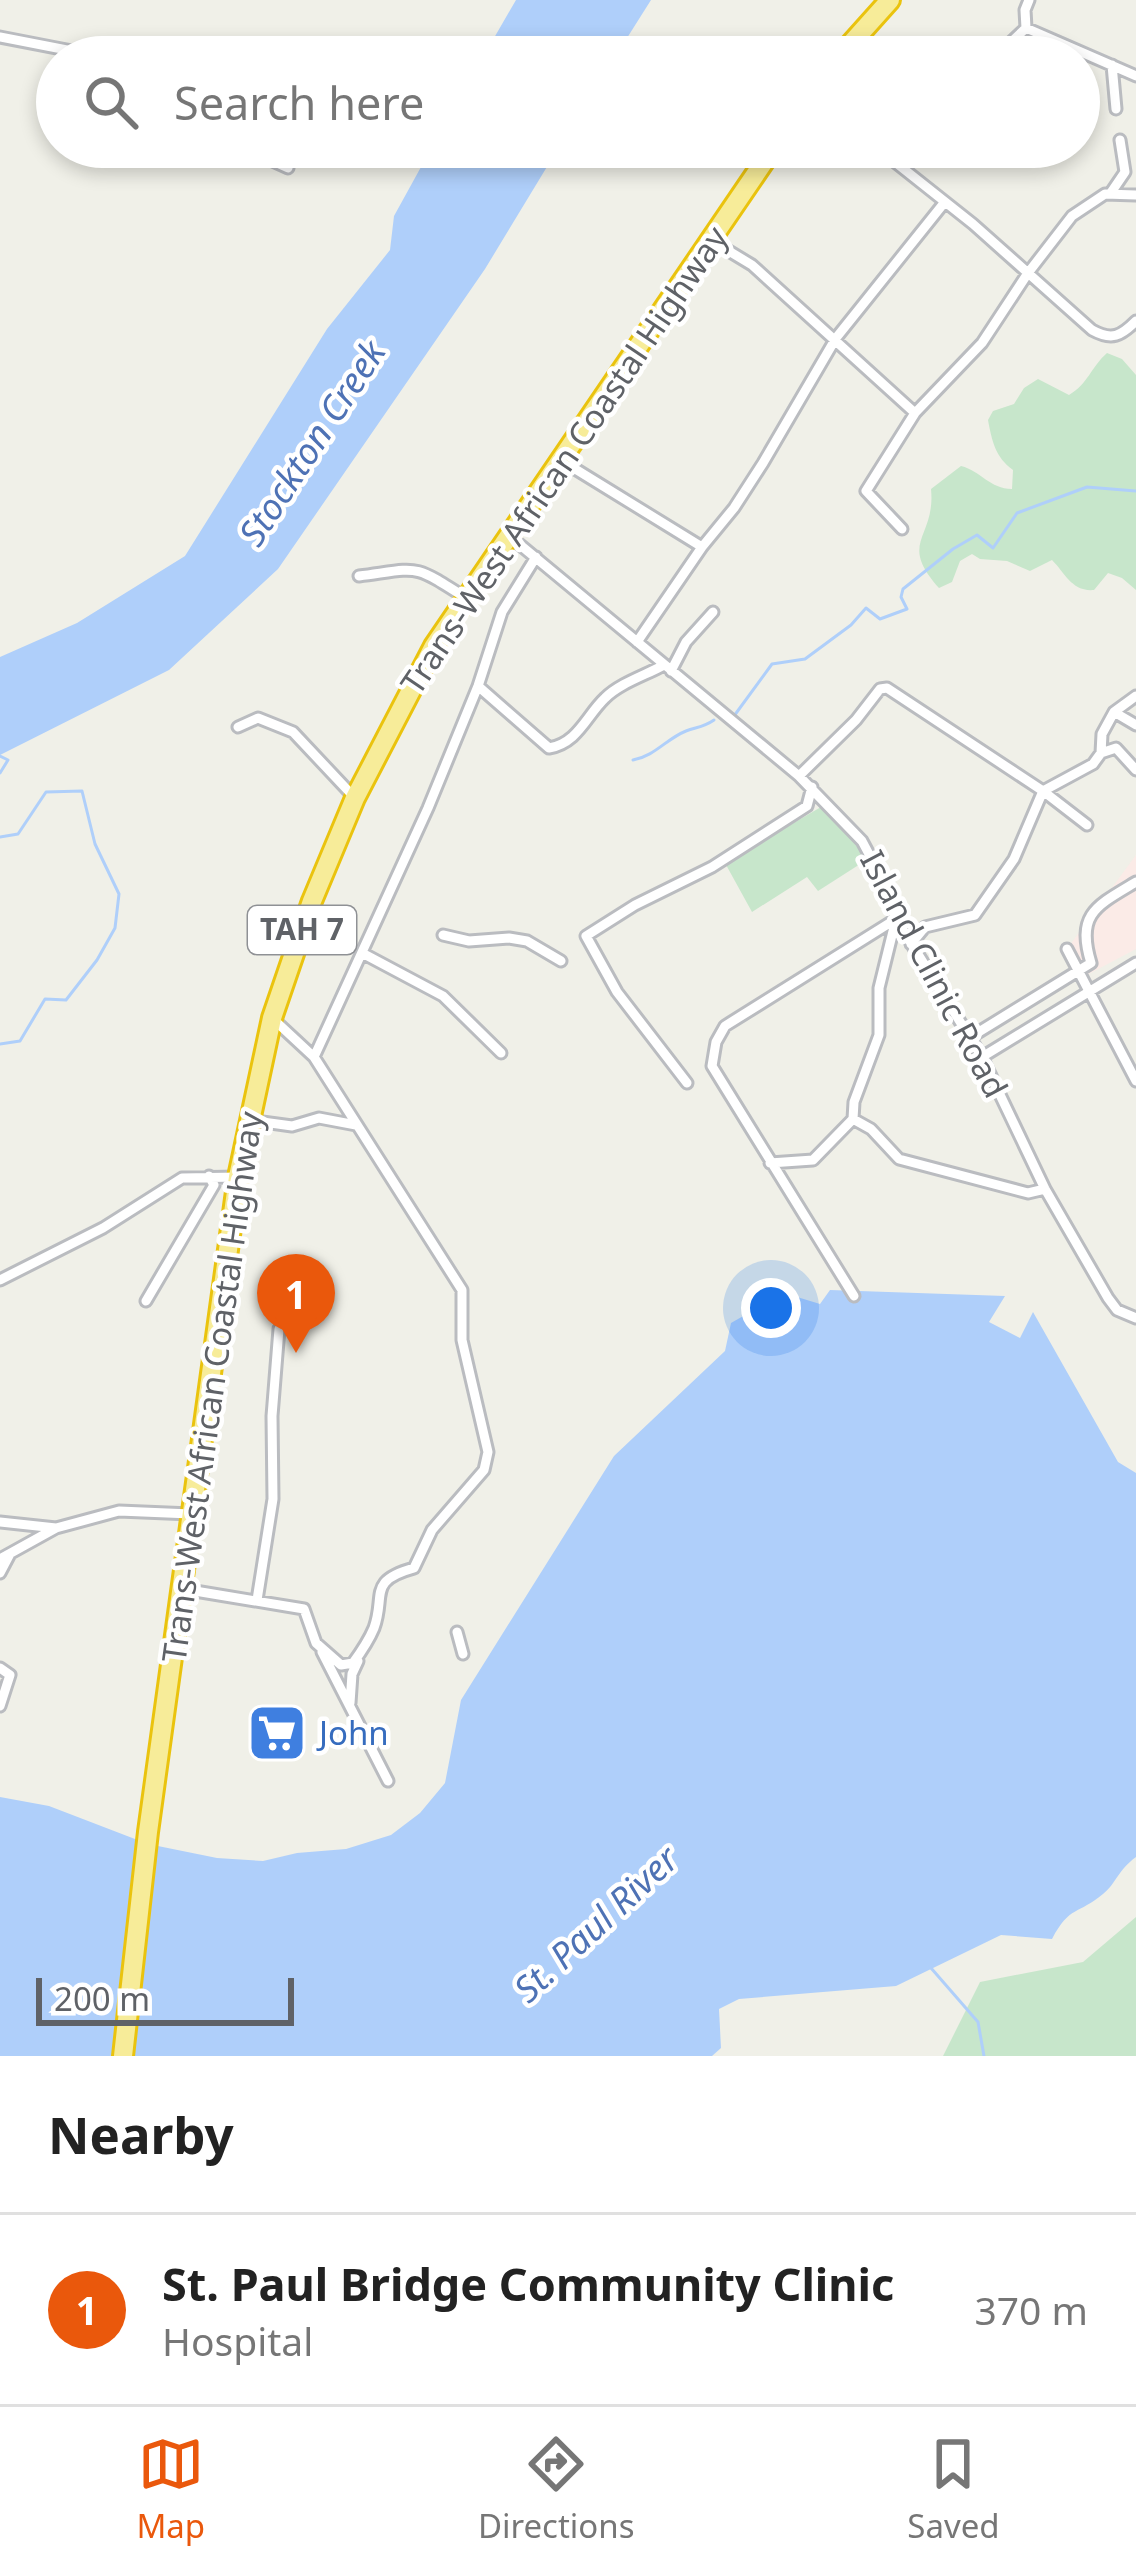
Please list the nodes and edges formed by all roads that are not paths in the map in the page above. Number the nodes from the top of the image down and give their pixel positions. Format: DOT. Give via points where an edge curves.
graph roads {
  1 [pos="890,0"];
  2 [pos="1029,0"];
  3 [pos="1026,28"];
  4 [pos="858,36"];
  5 [pos="1018,36"];
  6 [pos="1045,36"];
  7 [pos="0,37"];
  8 [pos="36,44"];
  9 [pos="1100,60"];
  10 [pos="1112,65"];
  11 [pos="1136,76"];
  12 [pos="1116,110"];
  13 [pos="1120,140"];
  14 [pos="759,168"];
  15 [pos="902,168"];
  16 [pos="1110,194"];
  17 [pos="1136,195"];
  18 [pos="944,203"];
  19 [pos="709,239"];
  20 [pos="1028,273"];
  21 [pos="1136,320"];
  22 [pos="836,338"];
  23 [pos="915,413"];
  24 [pos="560,459"];
  25 [pos="902,530"];
  26 [pos="507,535"];
  27 [pos="702,548"];
  28 [pos="536,557"];
  29 [pos="359,576"];
  30 [pos="466,598"];
  31 [pos="713,612"];
  32 [pos="637,642"];
  33 [pos="668,668"];
  34 [pos="478,686"];
  35 [pos="1136,696"];
  36 [pos="1114,712"];
  37 [pos="1136,725"];
  38 [pos="238,728"];
  39 [pos="1101,753"];
  40 [pos="1136,770"];
  41 [pos="800,776"];
  42 [pos="812,787"];
  43 [pos="1043,790"];
  44 [pos="355,798"];
  45 [pos="1088,825"];
  46 [pos="1136,882"];
  47 [pos="896,919"];
  48 [pos="443,935"];
  49 [pos="911,944"];
  50 [pos="1066,949"];
  51 [pos="364,954"];
  52 [pos="561,961"];
  53 [pos="1136,963"];
  54 [pos="1079,970"];
  55 [pos="1090,989"];
  56 [pos="272,1018"];
  57 [pos="969,1038"];
  58 [pos="501,1053"];
  59 [pos="314,1057"];
  60 [pos="982,1057"];
  61 [pos="1136,1081"];
  62 [pos="687,1083"];
  63 [pos="853,1119"];
  64 [pos="249,1120"];
  65 [pos="356,1125"];
  66 [pos="770,1163"];
  67 [pos="209,1177"];
  68 [pos="238,1177"];
  69 [pos="1045,1189"];
  70 [pos="0,1280"];
  71 [pos="854,1296"];
  72 [pos="146,1301"];
  73 [pos="1136,1318"];
  74 [pos="279,1329"];
  75 [pos="190,1514"];
  76 [pos="0,1522"];
  77 [pos="56,1528"];
  78 [pos="13,1549"];
  79 [pos="0,1558"];
  80 [pos="0,1574"];
  81 [pos="183,1589"];
  82 [pos="256,1600"];
  83 [pos="457,1632"];
  84 [pos="316,1643"];
  85 [pos="362,1652"];
  86 [pos="463,1654"];
  87 [pos="0,1668"];
  88 [pos="0,1706"];
  89 [pos="350,1709"];
  90 [pos="388,1780"];
  91 [pos="123,2056"];
  1 -- 4 [label="highway"];
  2 -- 3 [label="street"];
  3 -- 5 [label="street"];
  3 -- 6 [label="street"];
  7 -- 8 [label="street"];
  9 -- 10 [label="street"];
  10 -- 11 [label="street"];
  10 -- 12 [label="street"];
  13 -- 16 [label="street" via="1125,172"];
  14 -- 19 [label="highway, Trans-West African Coastal Highway / TAH 7"];
  15 -- 18 [label="street"];
  16 -- 17 [label="street"];
  16 -- 20 [label="street" via="1072,216"];
  18 -- 20 [label="street"];
  18 -- 22 [label="street"];
  19 -- 22 [label="street"];
  19 -- 24 [label="highway, Trans-West African Coastal Highway / TAH 7"];
  20 -- 21 [label="street" via="1102,336 1120,335"];
  20 -- 23 [label="street" via="982,343"];
  22 -- 23 [label="street"];
  22 -- 27 [label="street"];
  23 -- 25 [label="street" via="866,491"];
  24 -- 26 [label="highway, Trans-West African Coastal Highway / TAH 7"];
  24 -- 27 [label="street"];
  26 -- 28 [label="street, Island Clinic Road"];
  26 -- 30 [label="highway, Trans-West African Coastal Highway / TAH 7"];
  27 -- 32 [label="street"];
  28 -- 32 [label="street, Island Clinic Road"];
  28 -- 34 [label="street" via="502,611"];
  29 -- 30 [label="street" via="416,568"];
  30 -- 44 [label="highway, Trans-West African Coastal Highway / TAH 7"];
  31 -- 33 [label="street"];
  32 -- 33 [label="street, Island Clinic Road"];
  33 -- 34 [label="street" via="607,695 575,735 549,748"];
  33 -- 41 [label="street, Island Clinic Road"];
  34 -- 51 [label="street"];
  35 -- 36 [label="street"];
  36 -- 37 [label="street"];
  36 -- 39 [label="street"];
  38 -- 44 [label="street" via="258,718 293,732"];
  39 -- 40 [label="street" via="1116,748"];
  39 -- 43 [label="street"];
  41 -- 42 [label="street, Island Clinic Road"];
  41 -- 43 [label="street" via="887,688"];
  42 -- 47 [label="street, Island Clinic Road" via="862,841"];
  42 -- 62 [label="street" via="807,806 586,936 617,992"];
  43 -- 45 [label="street"];
  43 -- 49 [label="street" via="1015,859 975,915 925,927"];
  44 -- 56 [label="highway, Trans-West African Coastal Highway / TAH 7"];
  46 -- 54 [label="street" via="1086,924 1091,963"];
  47 -- 49 [label="street, Island Clinic Road"];
  47 -- 63 [label="street" via="879,988 879,1035"];
  47 -- 66 [label="street" via="725,1026 716,1042 712,1066"];
  48 -- 52 [label="street" via="527,940"];
  49 -- 57 [label="street, Island Clinic Road"];
  50 -- 54 [label="street"];
  51 -- 58 [label="street" via="443,996"];
  51 -- 59 [label="street"];
  53 -- 55 [label="street"];
  54 -- 55 [label="street"];
  54 -- 57 [label="street"];
  55 -- 60 [label="street"];
  55 -- 61 [label="street"];
  56 -- 59 [label="street"];
  56 -- 64 [label="highway, Trans-West African Coastal Highway / TAH 7"];
  57 -- 60 [label="street, Island Clinic Road"];
  59 -- 65 [label="street"];
  60 -- 69 [label="street, Island Clinic Road"];
  63 -- 66 [label="street" via="813,1160"];
  63 -- 69 [label="street" via="899,1159 1028,1193"];
  64 -- 65 [label="street"];
  64 -- 68 [label="highway, Trans-West African Coastal Highway / TAH 7"];
  65 -- 85 [label="street" via="462,1290 462,1340 488,1452 484,1470 431,1530 413,1568 392,1574 377,1595 376,1624"];
  66 -- 71 [label="street"];
  67 -- 68 [label="street"];
  67 -- 70 [label="street" via="182,1178"];
  67 -- 72 [label="street" via="214,1185"];
  68 -- 75 [label="highway, Trans-West African Coastal Highway / TAH 7"];
  69 -- 73 [label="street, Island Clinic Road" via="1117,1310"];
  74 -- 82 [label="street" via="273,1499"];
  75 -- 77 [label="street" via="118,1511"];
  75 -- 81 [label="highway, Trans-West African Coastal Highway / TAH 7"];
  76 -- 77 [label="street"];
  77 -- 78 [label="street"];
  78 -- 79 [label="street"];
  78 -- 80 [label="street"];
  81 -- 82 [label="street"];
  81 -- 91 [label="highway, Trans-West African Coastal Highway / TAH 7"];
  82 -- 84 [label="street" via="304,1609"];
  83 -- 86 [label="street"];
  84 -- 85 [label="street" via="341,1665"];
  84 -- 89 [label="street"];
  85 -- 89 [label="street"];
  87 -- 88 [label="street" via="10,1675"];
  89 -- 90 [label="street"];
}
